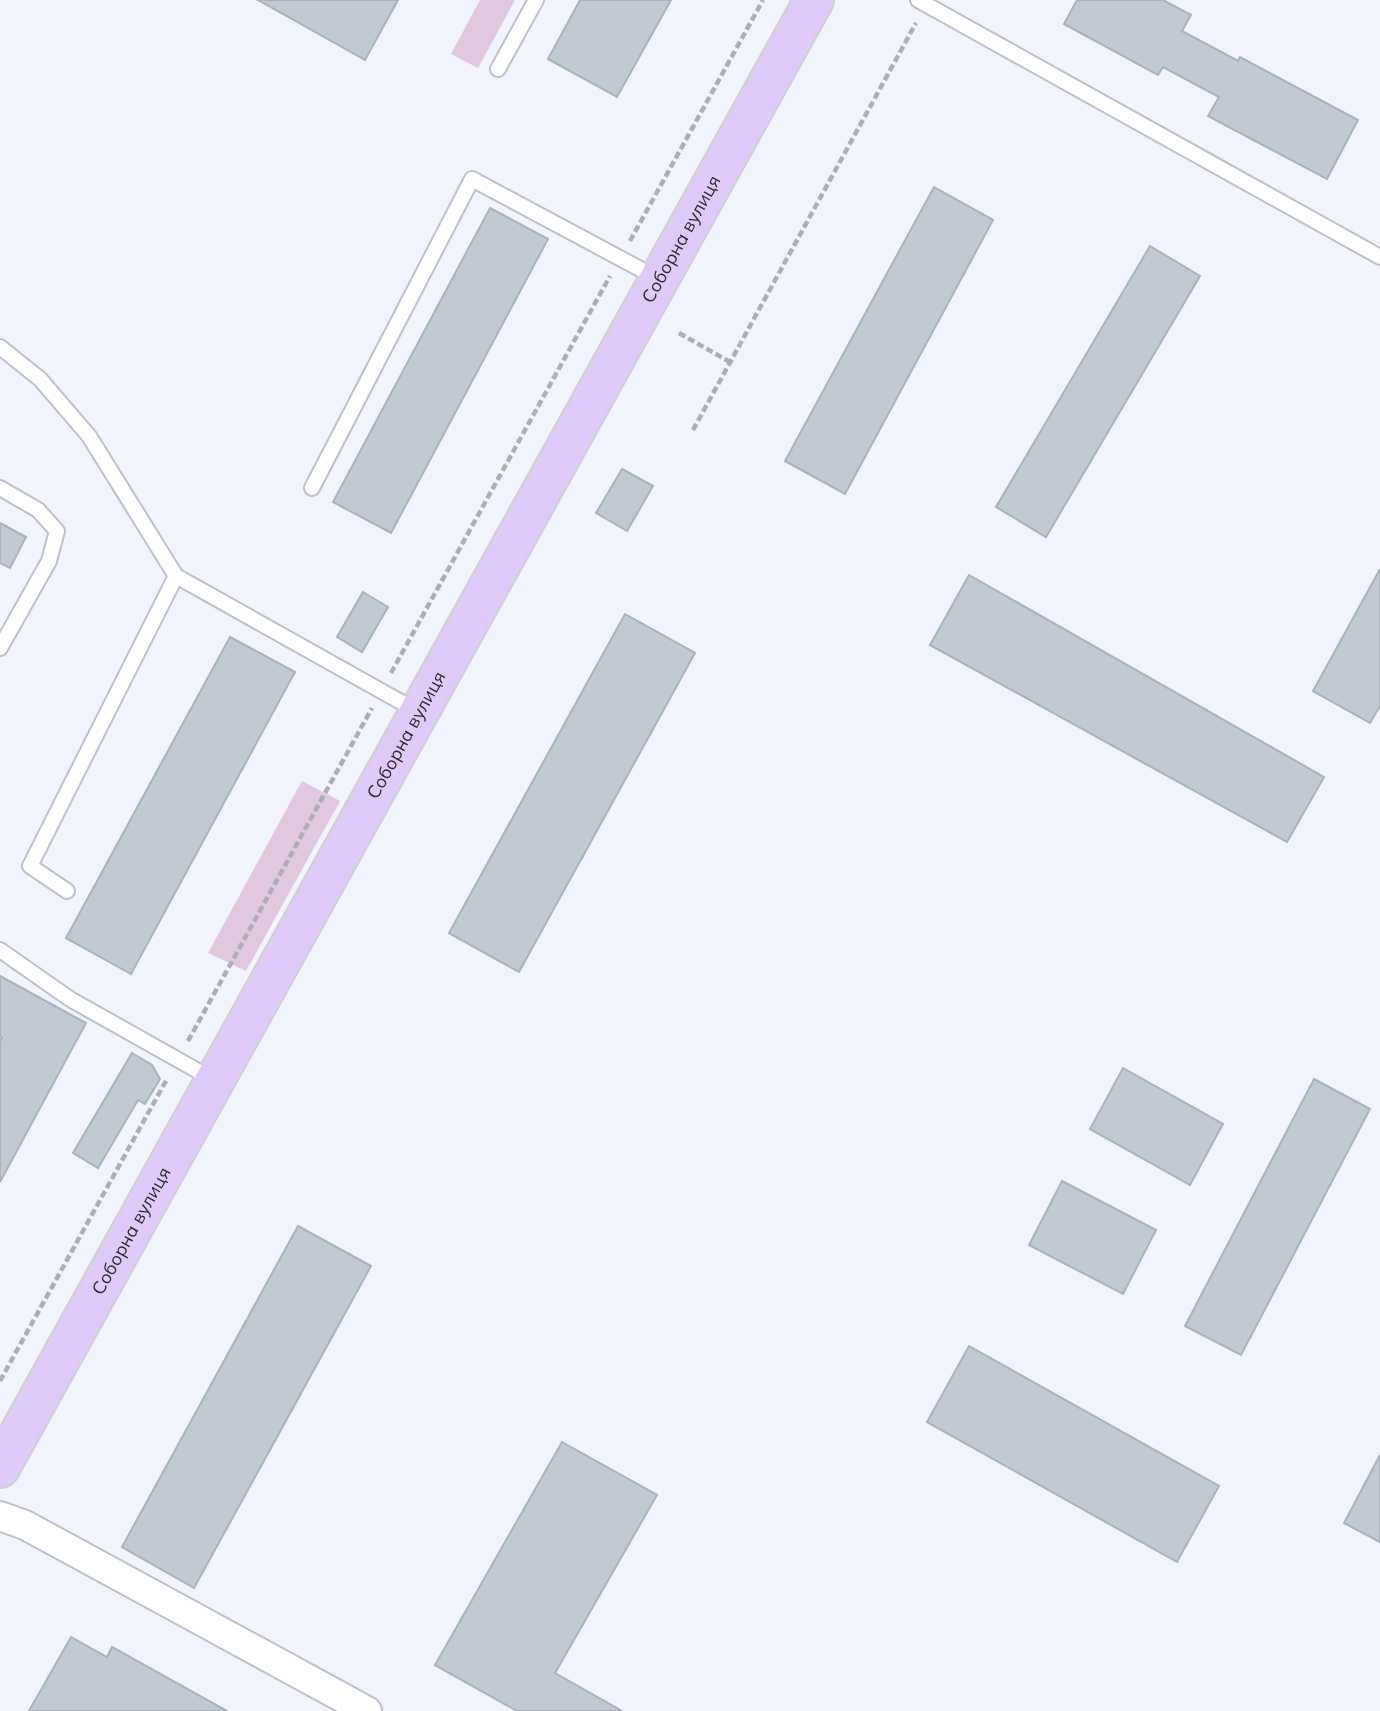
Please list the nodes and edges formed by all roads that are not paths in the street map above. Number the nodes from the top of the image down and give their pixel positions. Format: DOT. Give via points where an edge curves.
graph roads {
  1 [pos="536,0"];
  2 [pos="814,0"];
  3 [pos="922,2"];
  4 [pos="498,69"];
  5 [pos="1380,257"];
  6 [pos="659,279"];
  7 [pos="0,347"];
  8 [pos="0,488"];
  9 [pos="312,488"];
  10 [pos="176,576"];
  11 [pos="0,649"];
  12 [pos="418,712"];
  13 [pos="67,891"];
  14 [pos="0,950"];
  15 [pos="215,1080"];
  16 [pos="0,1468"];
  17 [pos="0,1516"];
  18 [pos="367,1711"];
  1 -- 4 [label="lane"];
  2 -- 6 [label="main road, Соборна вулиця"];
  3 -- 5 [label="lane"];
  6 -- 9 [label="lane" via="472,179"];
  6 -- 12 [label="main road, Соборна вулиця"];
  7 -- 10 [label="lane" via="40,379 89,436"];
  8 -- 11 [label="lane" via="38,510 57,531 49,561"];
  10 -- 12 [label="lane"];
  10 -- 13 [label="lane" via="30,866"];
  12 -- 15 [label="main road, Соборна вулиця"];
  14 -- 15 [label="lane" via="70,999"];
  15 -- 16 [label="main road, Соборна вулиця"];
  17 -- 18 [label="street" via="25,1525"];
}
